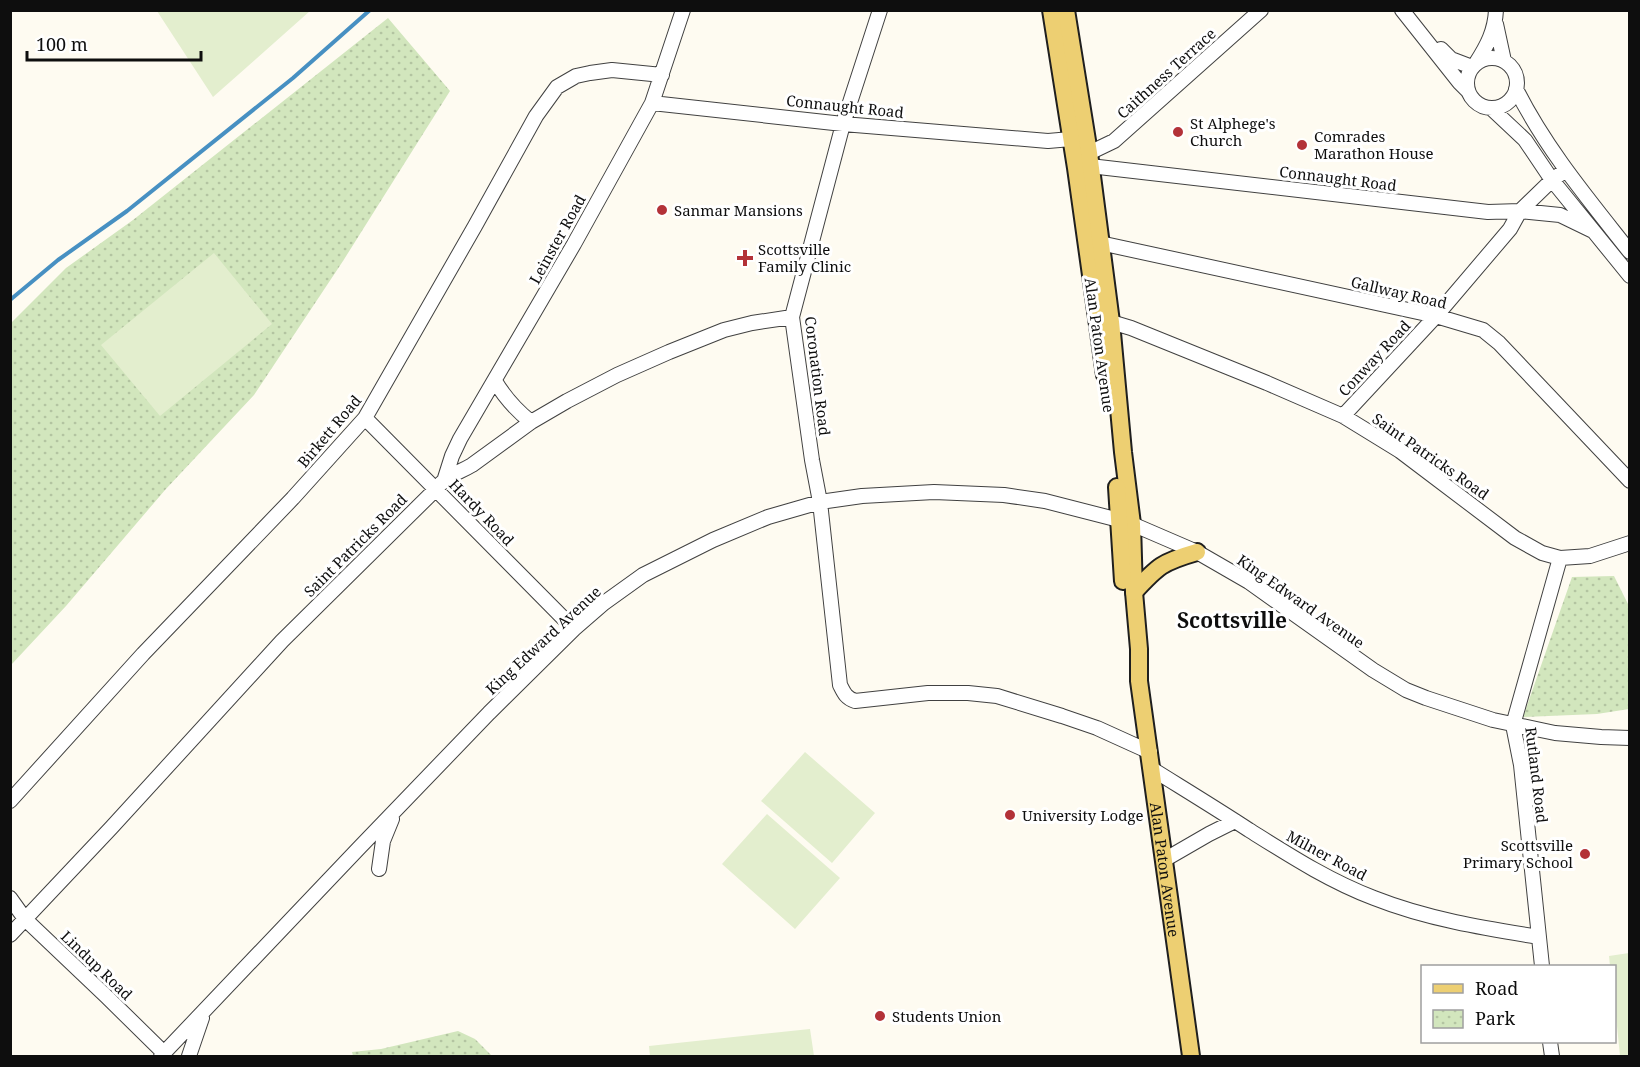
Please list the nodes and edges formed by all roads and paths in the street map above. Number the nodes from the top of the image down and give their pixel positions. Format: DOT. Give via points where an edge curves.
graph roads {
  1 [pos="683,10"];
  2 [pos="880,10"];
  3 [pos="1051,10"];
  4 [pos="1066,10"];
  5 [pos="1261,10"];
  6 [pos="1402,10"];
  7 [pos="1496,16"];
  8 [pos="1422,36"];
  9 [pos="1504,62"];
  10 [pos="1474,65"];
  11 [pos="662,75"];
  12 [pos="1516,89"];
  13 [pos="1468,92"];
  14 [pos="652,103"];
  15 [pos="1492,109"];
  16 [pos="843,124"];
  17 [pos="1071,139"];
  18 [pos="1090,160"];
  19 [pos="1566,170"];
  20 [pos="1552,180"];
  21 [pos="1520,211"];
  22 [pos="1593,231"];
  23 [pos="1100,243"];
  24 [pos="1629,252"];
  25 [pos="1629,276"];
  26 [pos="1436,316"];
  27 [pos="792,317"];
  28 [pos="1111,321"];
  29 [pos="495,381"];
  30 [pos="1343,416"];
  31 [pos="365,418"];
  32 [pos="531,422"];
  33 [pos="1629,481"];
  34 [pos="441,483"];
  35 [pos="820,502"];
  36 [pos="1125,522"];
  37 [pos="1629,543"];
  38 [pos="1197,552"];
  39 [pos="1560,558"];
  40 [pos="1134,592"];
  41 [pos="574,629"];
  42 [pos="1139,681"];
  43 [pos="840,685"];
  44 [pos="1513,725"];
  45 [pos="1629,738"];
  46 [pos="1151,761"];
  47 [pos="10,801"];
  48 [pos="397,809"];
  49 [pos="1235,821"];
  50 [pos="1164,860"];
  51 [pos="379,869"];
  52 [pos="10,898"];
  53 [pos="25,919"];
  54 [pos="10,934"];
  55 [pos="1539,937"];
  56 [pos="1542,965"];
  57 [pos="205,1010"];
  58 [pos="163,1055"];
  59 [pos="189,1056"];
  60 [pos="1191,1056"];
  1 -- 11 [label="street, Leinster Road"];
  2 -- 16 [label="street, Coronation Road"];
  3 -- 17 [label="main road, Alan Paton Avenue"];
  4 -- 18 [label="main road, Alan Paton Avenue"];
  5 -- 18 [label="street, Caithness Terrace"];
  6 -- 8 [label="street"];
  7 -- 9 [label="street"];
  7 -- 10 [label="street" via="1487,45"];
  8 -- 10 [label="street" via="1451,59"];
  8 -- 13 [label="street"];
  9 -- 10 [label="street" via="1491,58"];
  9 -- 12 [label="street" via="1516,76"];
  10 -- 13 [label="street" via="1467,78"];
  11 -- 14 [label="street, Leinster Road"];
  11 -- 31 [label="street, Birkett Road" via="612,70 576,76 557,87 536,116"];
  12 -- 15 [label="street" via="1505,105"];
  12 -- 19 [label="street"];
  13 -- 15 [label="street" via="1480,106"];
  14 -- 16 [label="street, Connaught Road"];
  14 -- 29 [label="street, Leinster Road"];
  15 -- 20 [label="street" via="1525,140"];
  16 -- 17 [label="street, Connaught Road" via="1048,141"];
  16 -- 27 [label="street, Coronation Road"];
  17 -- 36 [label="main road, Alan Paton Avenue"];
  18 -- 21 [label="street, Connaught Road" via="1488,212"];
  18 -- 23 [label="main road, Alan Paton Avenue"];
  19 -- 20 [label="street"];
  19 -- 24 [label="street"];
  20 -- 21 [label="street"];
  20 -- 22 [label="street"];
  21 -- 22 [label="street, Connaught Road" via="1560,215"];
  21 -- 26 [label="street, Conway Road" via="1510,229"];
  22 -- 25 [label="street"];
  23 -- 26 [label="street, Gallway Road"];
  23 -- 28 [label="main road, Alan Paton Avenue"];
  26 -- 30 [label="street, Conway Road"];
  26 -- 33 [label="street, Gallway Road" via="1483,330 1499,343"];
  27 -- 32 [label="street, Saint Patricks Road" via="724,330 669,352"];
  27 -- 35 [label="street, Coronation Road"];
  28 -- 30 [label="street, Saint Patricks Road"];
  28 -- 36 [label="main road, Alan Paton Avenue"];
  29 -- 32 [label="street" via="517,411"];
  29 -- 34 [label="street, Leinster Road" via="460,439"];
  30 -- 39 [label="street, Saint Patricks Road" via="1400,451 1515,538"];
  31 -- 34 [label="street, Hardy Road"];
  31 -- 47 [label="street, Birkett Road"];
  32 -- 34 [label="street, Saint Patricks Road"];
  34 -- 41 [label="street, Hardy Road"];
  34 -- 53 [label="street, Saint Patricks Road" via="282,641"];
  35 -- 36 [label="street, King Edward Avenue" via="934,492 1004,495 1045,501"];
  35 -- 41 [label="street, King Edward Avenue" via="768,517 668,562 626,587"];
  35 -- 43 [label="street, Coronation Road"];
  36 -- 38 [label="street, King Edward Avenue"];
  36 -- 40 [label="main road, Alan Paton Avenue"];
  36 -- 42 [label="main road, Alan Paton Avenue" via="1126,632"];
  37 -- 39 [label="street, Saint Patricks Road" via="1590,556"];
  38 -- 40 [label="main road" via="1164,564"];
  38 -- 44 [label="street, King Edward Avenue" via="1271,596 1406,690"];
  39 -- 44 [label="street, Rutland Road"];
  40 -- 42 [label="main road, Alan Paton Avenue"];
  41 -- 48 [label="street, King Edward Avenue"];
  42 -- 46 [label="main road, Alan Paton Avenue"];
  43 -- 46 [label="street, Milner Road" via="849,699 855,701 928,693 997,696 1097,728"];
  44 -- 45 [label="street, King Edward Avenue" via="1555,733"];
  44 -- 55 [label="street, Rutland Road" via="1521,765"];
  46 -- 49 [label="street, Milner Road"];
  46 -- 50 [label="main road, Alan Paton Avenue"];
  48 -- 51 [label="street" via="385,833"];
  48 -- 57 [label="street, King Edward Avenue"];
  49 -- 50 [label="street"];
  49 -- 55 [label="street, Milner Road" via="1333,881 1374,898 1420,914"];
  50 -- 60 [label="main road, Alan Paton Avenue"];
  52 -- 53 [label="street, Lindup Road"];
  53 -- 54 [label="street, Saint Patricks Road"];
  53 -- 58 [label="street, Lindup Road"];
  55 -- 56 [label="street, Rutland Road"];
  57 -- 58 [label="street, King Edward Avenue"];
  57 -- 59 [label="street"];
}
